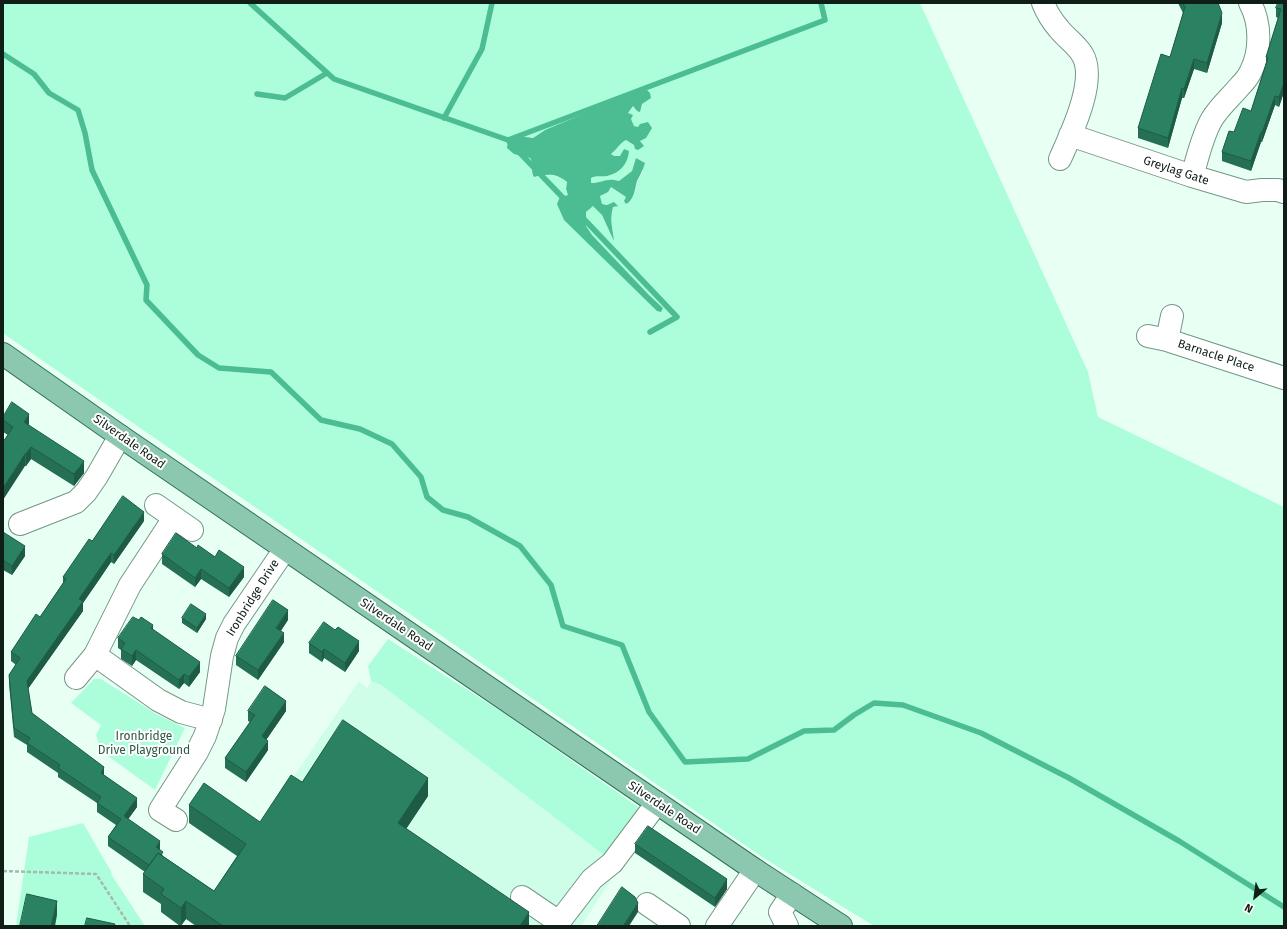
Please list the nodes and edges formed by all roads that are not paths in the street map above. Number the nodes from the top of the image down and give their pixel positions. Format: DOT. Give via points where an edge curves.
graph roads {
  1 [pos="1043,3"];
  2 [pos="1250,3"];
  3 [pos="1070,135"];
  4 [pos="1060,159"];
  5 [pos="1192,176"];
  6 [pos="1284,192"];
  7 [pos="1172,316"];
  8 [pos="3,354"];
  9 [pos="1284,378"];
  10 [pos="120,436"];
  11 [pos="156,505"];
  12 [pos="174,518"];
  13 [pos="20,524"];
  14 [pos="192,530"];
  15 [pos="285,549"];
  16 [pos="95,655"];
  17 [pos="76,678"];
  18 [pos="211,720"];
  19 [pos="657,803"];
  20 [pos="176,820"];
  21 [pos="755,870"];
  22 [pos="522,897"];
  23 [pos="647,904"];
  24 [pos="786,911"];
  25 [pos="669,923"];
  26 [pos="558,924"];
  27 [pos="717,926"];
  28 [pos="841,926"];
  1 -- 3 [label="street" via="1059,30 1082,55 1087,70 1086,91"];
  2 -- 5 [label="street" via="1258,29 1258,50 1251,72 1212,119"];
  3 -- 4 [label="street"];
  3 -- 5 [label="street, Greylag Gate"];
  5 -- 6 [label="street, Greylag Gate" via="1246,192"];
  7 -- 9 [label="street, Barnacle Place" via="1158,338"];
  8 -- 10 [label="main road, Silverdale Road"];
  10 -- 13 [label="street" via="97,476 76,502"];
  10 -- 15 [label="main road, Silverdale Road"];
  11 -- 12 [label="street"];
  12 -- 14 [label="street"];
  12 -- 16 [label="street" via="130,585"];
  15 -- 18 [label="street, Ironbridge Drive" via="227,638"];
  15 -- 19 [label="main road, Silverdale Road"];
  16 -- 17 [label="street"];
  16 -- 18 [label="street" via="158,700 181,712"];
  18 -- 20 [label="street, Ironbridge Drive" via="197,752 160,810"];
  19 -- 21 [label="main road, Silverdale Road"];
  19 -- 26 [label="street" via="612,862 592,879"];
  21 -- 24 [label="main road, Silverdale Road"];
  21 -- 27 [label="street"];
  22 -- 26 [label="street"];
  23 -- 25 [label="street"];
  24 -- 28 [label="main road, Silverdale Road"];
}
